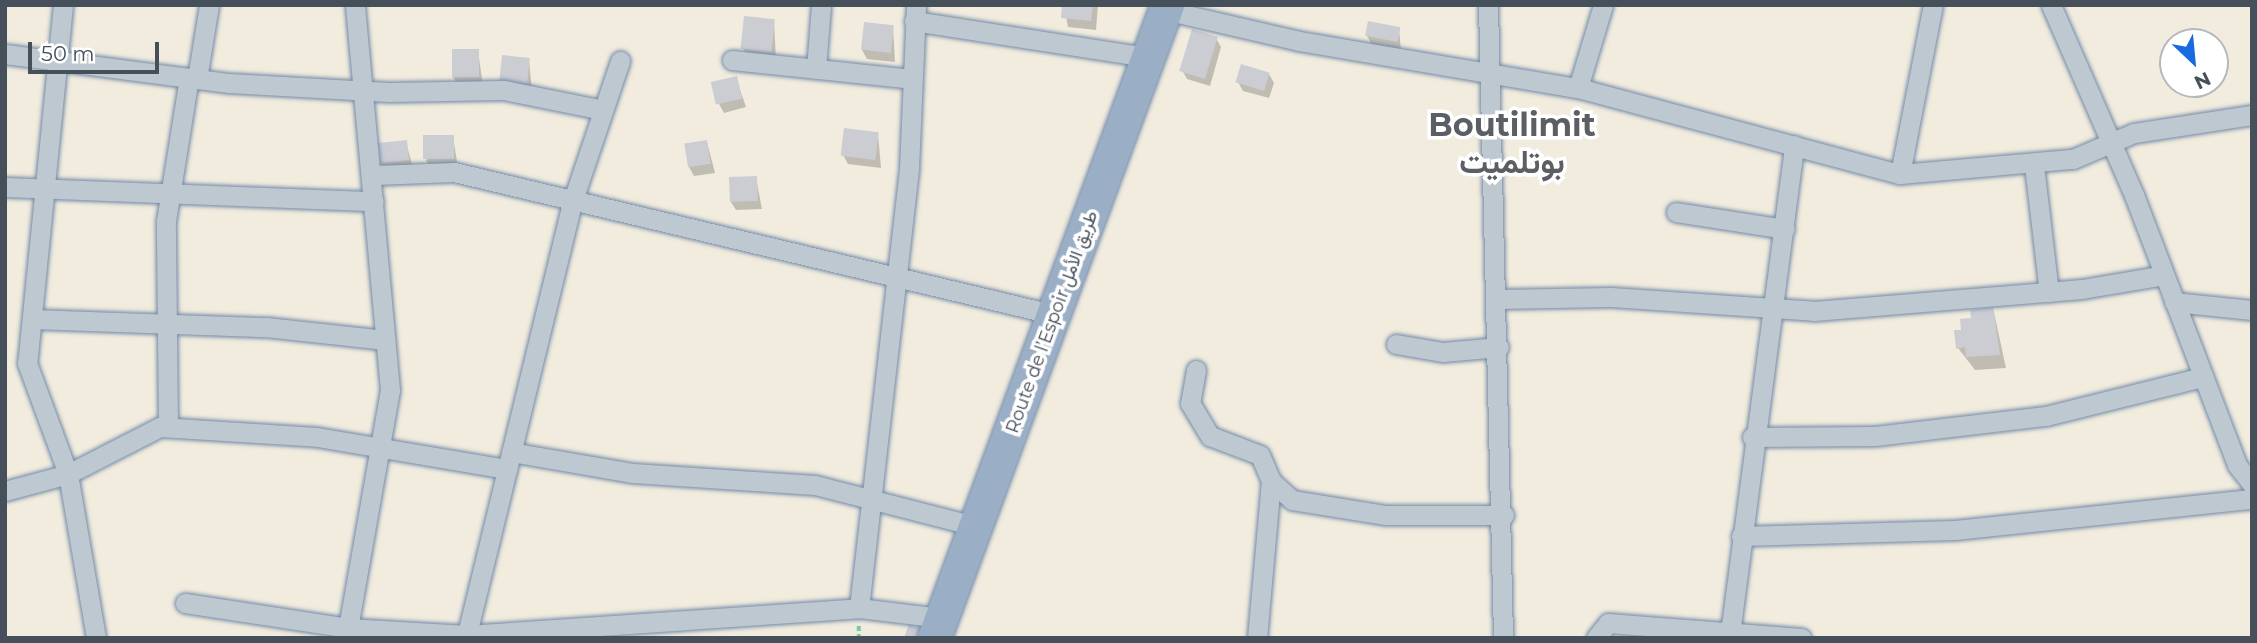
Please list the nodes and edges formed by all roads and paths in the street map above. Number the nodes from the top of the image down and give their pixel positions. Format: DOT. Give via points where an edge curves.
graph roads {
  1 [pos="63,5"];
  2 [pos="209,5"];
  3 [pos="355,5"];
  4 [pos="821,5"];
  5 [pos="1488,5"];
  6 [pos="1603,5"];
  7 [pos="1933,5"];
  8 [pos="2051,5"];
  9 [pos="1166,7"];
  10 [pos="915,13"];
  11 [pos="5,54"];
  12 [pos="1147,57"];
  13 [pos="60,60"];
  14 [pos="732,60"];
  15 [pos="620,61"];
  16 [pos="816,69"];
  17 [pos="1491,72"];
  18 [pos="193,79"];
  19 [pos="912,79"];
  20 [pos="1578,88"];
  21 [pos="358,90"];
  22 [pos="603,110"];
  23 [pos="2252,115"];
  24 [pos="2109,143"];
  25 [pos="1794,145"];
  26 [pos="2035,165"];
  27 [pos="1899,174"];
  28 [pos="375,175"];
  29 [pos="5,187"];
  30 [pos="48,190"];
  31 [pos="169,198"];
  32 [pos="573,200"];
  33 [pos="374,201"];
  34 [pos="1675,212"];
  35 [pos="1785,229"];
  36 [pos="2164,275"];
  37 [pos="894,276"];
  38 [pos="2049,292"];
  39 [pos="1498,299"];
  40 [pos="2174,302"];
  41 [pos="2252,310"];
  42 [pos="1772,312"];
  43 [pos="1056,315"];
  44 [pos="32,318"];
  45 [pos="165,323"];
  46 [pos="385,340"];
  47 [pos="1396,344"];
  48 [pos="1499,347"];
  49 [pos="1196,370"];
  50 [pos="2203,377"];
  51 [pos="168,427"];
  52 [pos="1752,437"];
  53 [pos="381,453"];
  54 [pos="509,461"];
  55 [pos="68,474"];
  56 [pos="1271,481"];
  57 [pos="2252,484"];
  58 [pos="5,491"];
  59 [pos="874,498"];
  60 [pos="2252,499"];
  61 [pos="1504,515"];
  62 [pos="979,527"];
  63 [pos="1741,536"];
  64 [pos="185,603"];
  65 [pos="859,608"];
  66 [pos="348,628"];
  67 [pos="938,628"];
  68 [pos="309,630"];
  69 [pos="467,636"];
  70 [pos="1718,636"];
  71 [pos="96,638"];
  72 [pos="1257,638"];
  73 [pos="1503,638"];
  74 [pos="1596,638"];
  75 [pos="1801,638"];
  1 -- 13 [label="street"];
  2 -- 18 [label="street"];
  3 -- 21 [label="street"];
  4 -- 16 [label="street"];
  5 -- 17 [label="street"];
  6 -- 20 [label="street"];
  7 -- 27 [label="street"];
  8 -- 24 [label="street"];
  9 -- 12 [label="highway, Route de l’Espoir طريق الأمل"];
  9 -- 17 [label="street" via="1299,41"];
  10 -- 12 [label="street"];
  10 -- 19 [label="street"];
  11 -- 13 [label="street"];
  12 -- 43 [label="highway, Route de l’Espoir طريق الأمل"];
  13 -- 18 [label="street"];
  13 -- 30 [label="street"];
  14 -- 16 [label="street"];
  15 -- 22 [label="street"];
  16 -- 19 [label="street"];
  17 -- 20 [label="street"];
  17 -- 39 [label="street"];
  18 -- 21 [label="street"];
  18 -- 31 [label="street"];
  19 -- 37 [label="street" via="909,168"];
  20 -- 25 [label="street"];
  21 -- 22 [label="street" via="504,90"];
  21 -- 28 [label="street"];
  22 -- 32 [label="street"];
  23 -- 24 [label="street"];
  24 -- 26 [label="street" via="2073,159"];
  24 -- 36 [label="street"];
  25 -- 27 [label="street"];
  25 -- 35 [label="street"];
  26 -- 27 [label="street"];
  26 -- 38 [label="street"];
  28 -- 32 [label="street" via="454,172"];
  28 -- 33 [label="street"];
  29 -- 30 [label="street"];
  30 -- 31 [label="street"];
  30 -- 44 [label="street"];
  31 -- 33 [label="street"];
  31 -- 45 [label="street"];
  32 -- 37 [label="street"];
  32 -- 54 [label="street"];
  33 -- 46 [label="street"];
  34 -- 35 [label="street"];
  35 -- 42 [label="street"];
  36 -- 38 [label="street"];
  36 -- 40 [label="street"];
  37 -- 43 [label="street"];
  37 -- 59 [label="street"];
  38 -- 42 [label="street"];
  39 -- 42 [label="street" via="1611,297"];
  39 -- 48 [label="street"];
  40 -- 41 [label="street"];
  40 -- 50 [label="street"];
  42 -- 52 [label="street"];
  43 -- 62 [label="highway, Route de l’Espoir طريق الأمل"];
  44 -- 45 [label="street"];
  44 -- 55 [label="street" via="27,363"];
  45 -- 46 [label="street"];
  45 -- 51 [label="street"];
  46 -- 53 [label="street" via="390,390"];
  47 -- 48 [label="street" via="1443,352"];
  48 -- 61 [label="street"];
  49 -- 56 [label="street" via="1190,403 1210,436 1260,455"];
  50 -- 52 [label="street" via="2046,415 1875,436"];
  50 -- 57 [label="street" via="2237,465"];
  51 -- 53 [label="street" via="317,437"];
  51 -- 55 [label="street"];
  52 -- 63 [label="street"];
  53 -- 54 [label="street"];
  53 -- 66 [label="street"];
  54 -- 59 [label="street" via="816,485"];
  54 -- 69 [label="street"];
  55 -- 58 [label="street"];
  55 -- 71 [label="street"];
  56 -- 61 [label="street" via="1292,500 1326,510"];
  56 -- 72 [label="street"];
  59 -- 62 [label="street"];
  59 -- 65 [label="street"];
  60 -- 63 [label="street" via="1955,530"];
  61 -- 73 [label="street"];
  62 -- 67 [label="highway, Route de l’Espoir طريق الأمل"];
  63 -- 70 [label="street" via="1731,626"];
  64 -- 68 [label="street"];
  65 -- 67 [label="street"];
  65 -- 69 [label="street"];
  66 -- 68 [label="street"];
  66 -- 69 [label="street"];
  70 -- 74 [label="street" via="1608,623"];
  70 -- 75 [label="street"];
}
